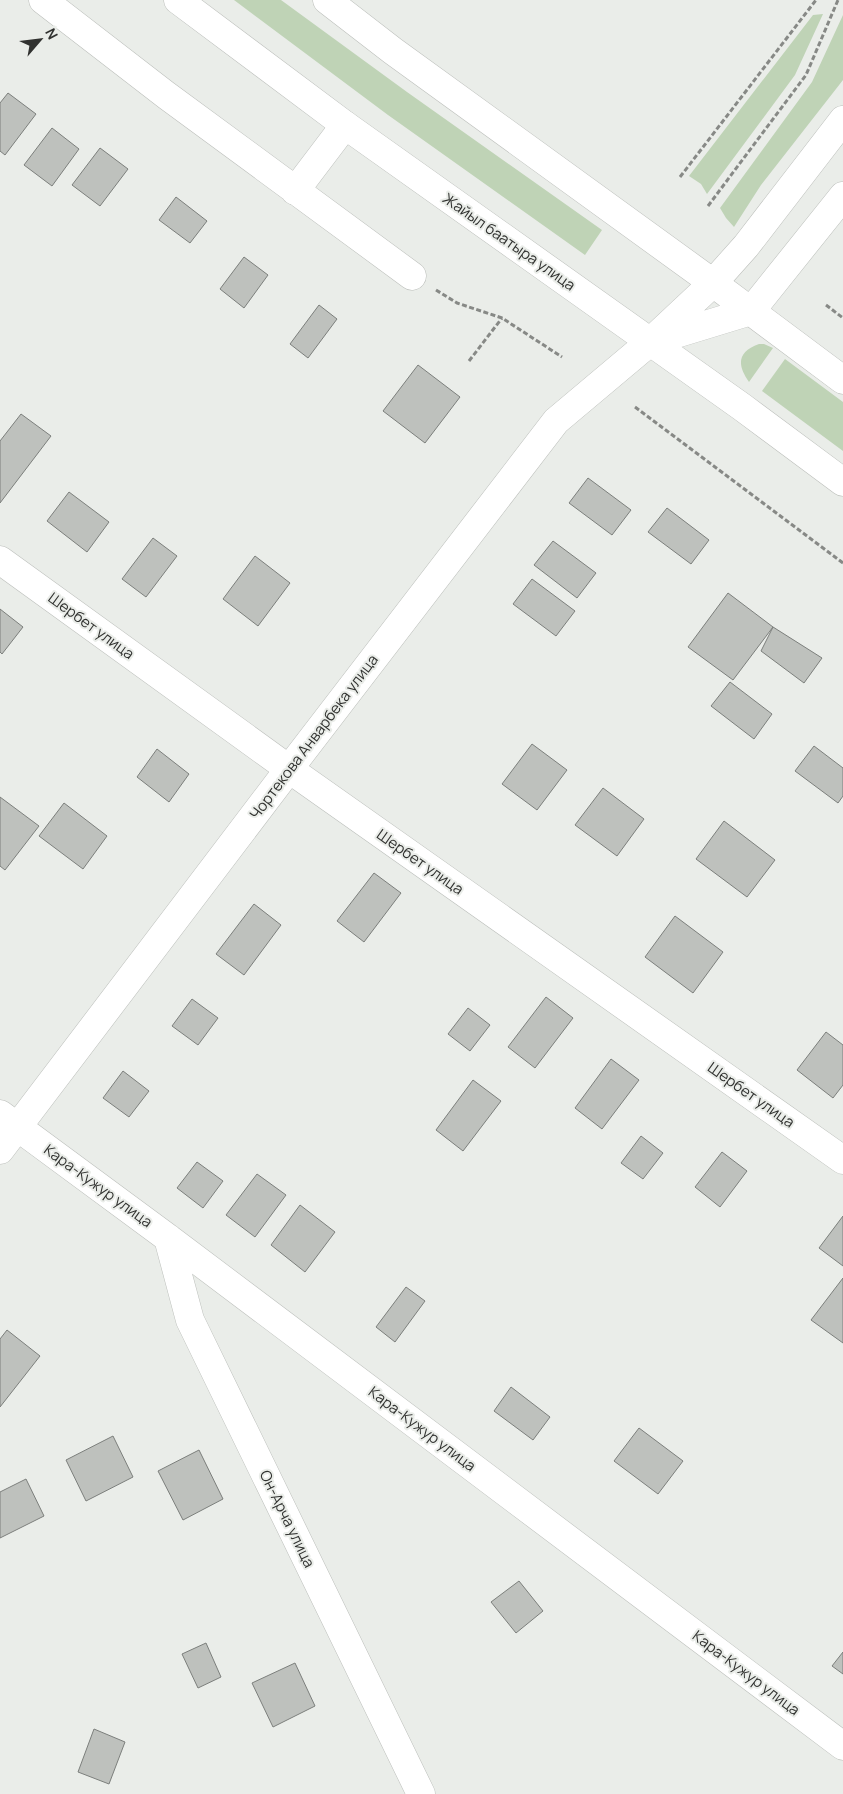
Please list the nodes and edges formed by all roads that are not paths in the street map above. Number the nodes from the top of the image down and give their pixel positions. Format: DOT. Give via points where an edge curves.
graph roads {
  1 [pos="43,0"];
  2 [pos="178,0"];
  3 [pos="327,0"];
  4 [pos="843,120"];
  5 [pos="345,126"];
  6 [pos="295,191"];
  7 [pos="843,196"];
  8 [pos="412,276"];
  9 [pos="713,283"];
  10 [pos="751,311"];
  11 [pos="650,342"];
  12 [pos="843,380"];
  13 [pos="843,482"];
  14 [pos="0,560"];
  15 [pos="289,769"];
  16 [pos="9,1120"];
  17 [pos="0,1150"];
  18 [pos="843,1160"];
  19 [pos="168,1238"];
  20 [pos="843,1746"];
  21 [pos="422,1794"];
  1 -- 6 [label="street"];
  2 -- 5 [label="street, Жайыл баатыра улица"];
  3 -- 9 [label="street"];
  4 -- 9 [label="street" via="746,246"];
  5 -- 6 [label="street"];
  5 -- 11 [label="street, Жайыл баатыра улица"];
  6 -- 8 [label="street"];
  7 -- 10 [label="street"];
  9 -- 10 [label="street"];
  9 -- 11 [label="street, Чортекова Анварбека улица"];
  10 -- 11 [label="street"];
  10 -- 12 [label="street"];
  11 -- 13 [label="street, Жайыл баатыра улица"];
  11 -- 15 [label="street, Чортекова Анварбека улица" via="556,421"];
  14 -- 15 [label="street, Шербет улица"];
  15 -- 16 [label="street, Чортекова Анварбека улица"];
  15 -- 18 [label="street, Шербет улица"];
  16 -- 17 [label="street, Чортекова Анварбека улица"];
  16 -- 19 [label="street, Кара-Кужур улица"];
  19 -- 20 [label="street, Кара-Кужур улица"];
  19 -- 21 [label="street, Он-Арча улица" via="190,1320"];
}
